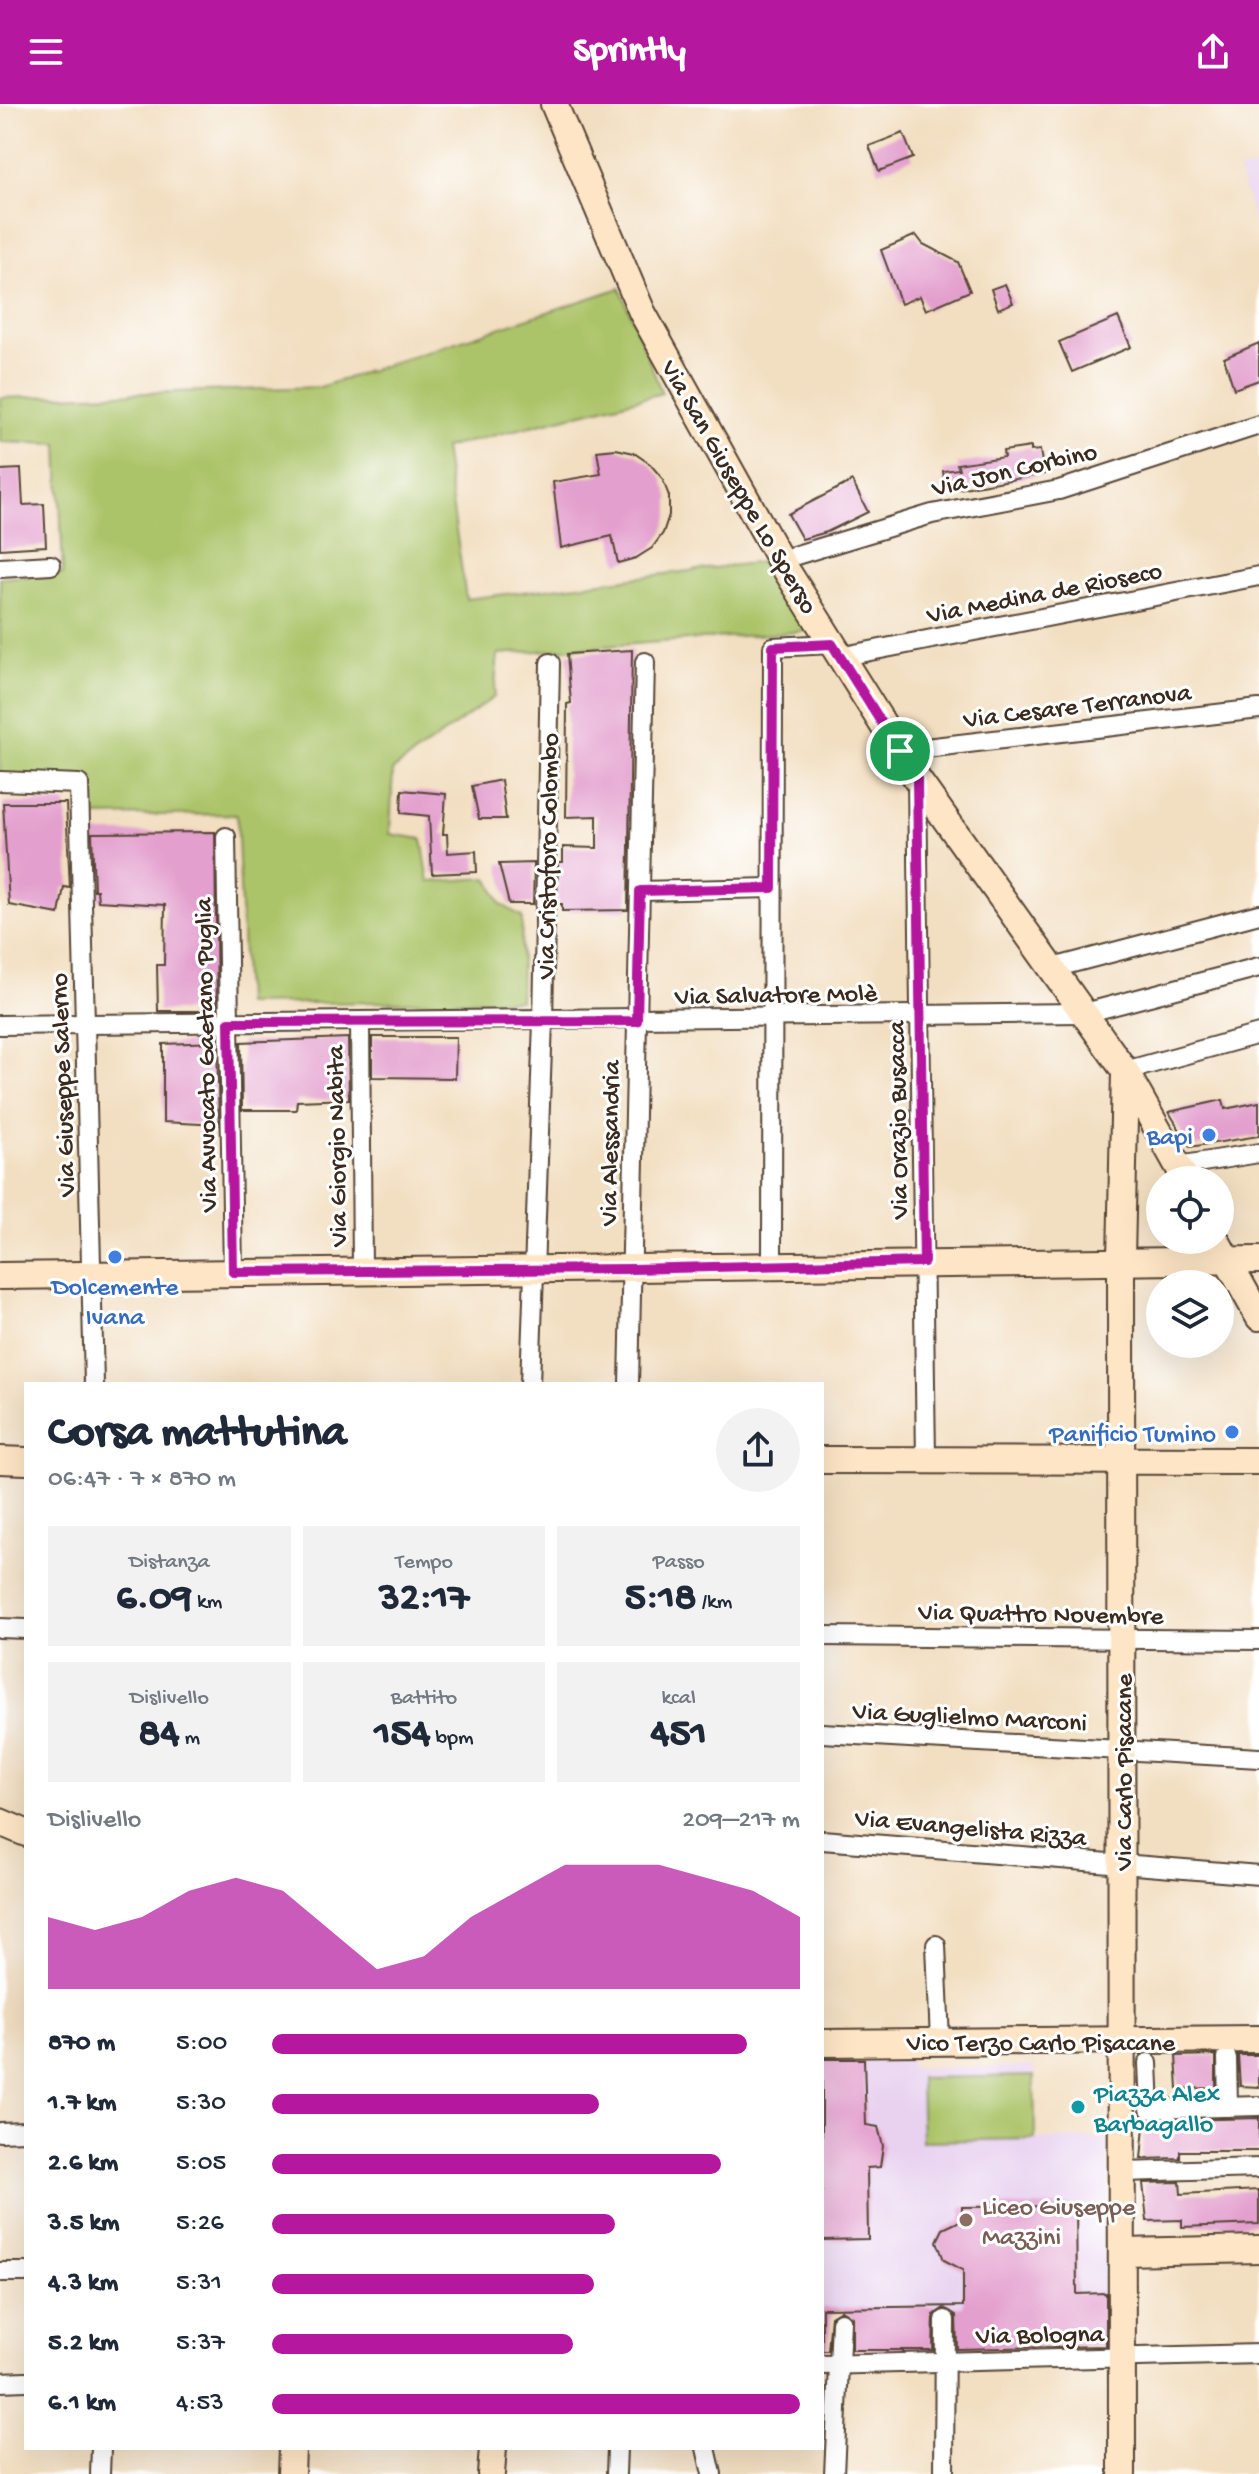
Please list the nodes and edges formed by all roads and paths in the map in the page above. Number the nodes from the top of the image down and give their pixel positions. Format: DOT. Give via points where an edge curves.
graph roads {
  1 [pos="554,104"];
  2 [pos="1259,425"];
  3 [pos="780,560"];
  4 [pos="51,565"];
  5 [pos="0,568"];
  6 [pos="1259,576"];
  7 [pos="836,650"];
  8 [pos="645,662"];
  9 [pos="550,663"];
  10 [pos="1259,709"];
  11 [pos="900,751"];
  12 [pos="917,779"];
  13 [pos="0,781"];
  14 [pos="226,837"];
  15 [pos="772,888"];
  16 [pos="640,891"];
  17 [pos="1259,914"];
  18 [pos="1259,967"];
  19 [pos="1053,968"];
  20 [pos="1085,1013"];
  21 [pos="921,1017"];
  22 [pos="772,1018"];
  23 [pos="360,1021"];
  24 [pos="543,1021"];
  25 [pos="637,1021"];
  26 [pos="229,1022"];
  27 [pos="85,1024"];
  28 [pos="0,1025"];
  29 [pos="1259,1034"];
  30 [pos="1125,1071"];
  31 [pos="1259,1153"];
  32 [pos="1178,1166"];
  33 [pos="1209,1166"];
  34 [pos="1234,1253"];
  35 [pos="1177,1254"];
  36 [pos="1223,1254"];
  37 [pos="1121,1259"];
  38 [pos="1259,1260"];
  39 [pos="924,1262"];
  40 [pos="772,1264"];
  41 [pos="535,1269"];
  42 [pos="632,1269"];
  43 [pos="362,1270"];
  44 [pos="233,1272"];
  45 [pos="93,1274"];
  46 [pos="0,1276"];
  47 [pos="1259,1317"];
  48 [pos="94,1382"];
  49 [pos="530,1382"];
  50 [pos="629,1382"];
  51 [pos="0,1460"];
  52 [pos="824,1460"];
  53 [pos="926,1460"];
  54 [pos="24,1461"];
  55 [pos="1121,1461"];
  56 [pos="1259,1461"];
  57 [pos="0,1628"];
  58 [pos="24,1629"];
  59 [pos="824,1636"];
  60 [pos="1121,1639"];
  61 [pos="1259,1640"];
  62 [pos="824,1733"];
  63 [pos="1122,1750"];
  64 [pos="1259,1758"];
  65 [pos="0,1822"];
  66 [pos="24,1832"];
  67 [pos="824,1840"];
  68 [pos="1122,1865"];
  69 [pos="1259,1875"];
  70 [pos="936,1945"];
  71 [pos="1259,2039"];
  72 [pos="1122,2040"];
  73 [pos="940,2042"];
  74 [pos="824,2043"];
  75 [pos="1227,2058"];
  76 [pos="1148,2063"];
  77 [pos="1259,2106"];
  78 [pos="1228,2107"];
  79 [pos="24,2131"];
  80 [pos="0,2132"];
  81 [pos="1259,2168"];
  82 [pos="1123,2172"];
  83 [pos="1259,2249"];
  84 [pos="1123,2252"];
  85 [pos="0,2272"];
  86 [pos="24,2272"];
  87 [pos="945,2320"];
  88 [pos="841,2322"];
  89 [pos="1259,2354"];
  90 [pos="1123,2357"];
  91 [pos="945,2360"];
  92 [pos="831,2364"];
  93 [pos="24,2381"];
  94 [pos="0,2382"];
  95 [pos="101,2450"];
  96 [pos="292,2450"];
  97 [pos="493,2450"];
  98 [pos="617,2450"];
  99 [pos="706,2450"];
  100 [pos="100,2474"];
  101 [pos="291,2474"];
  102 [pos="491,2474"];
  103 [pos="616,2474"];
  104 [pos="712,2474"];
  105 [pos="834,2474"];
  106 [pos="944,2474"];
  107 [pos="1122,2474"];
  1 -- 3 [label="street, Via San Giuseppe Lo Sperso" via="642,312"];
  2 -- 3 [label="street, Via Jon Corbino" via="1059,490 932,514"];
  3 -- 7 [label="street, Via San Giuseppe Lo Sperso"];
  4 -- 5 [label="street"];
  6 -- 7 [label="street, Via Medina de Rioseco"];
  7 -- 11 [label="street, Via San Giuseppe Lo Sperso"];
  7 -- 15 [label="street, Via Medina de Rioseco" via="773,647"];
  8 -- 16 [label="street, Via Alessandria"];
  9 -- 24 [label="street, Via Cristoforo Colombo"];
  10 -- 11 [label="street, Via Cesare Terranova"];
  11 -- 12 [label="street, Via San Giuseppe Lo Sperso"];
  12 -- 19 [label="street, Via San Giuseppe Lo Sperso"];
  12 -- 21 [label="street, Via Orazio Busacca"];
  13 -- 27 [label="street, Via Giuseppe Salerno" via="79,784"];
  14 -- 26 [label="street, Via Avvocato Gaetano Puglia"];
  15 -- 16 [label="street"];
  15 -- 22 [label="street"];
  16 -- 25 [label="street, Via Alessandria"];
  17 -- 19 [label="street"];
  18 -- 20 [label="street, Via Salvatore Molè"];
  19 -- 20 [label="street, Via San Giuseppe Lo Sperso"];
  20 -- 21 [label="street, Via Salvatore Molè"];
  20 -- 30 [label="street, Via San Giuseppe Lo Sperso"];
  21 -- 22 [label="street, Via Salvatore Molè"];
  21 -- 39 [label="street, Via Orazio Busacca"];
  22 -- 25 [label="street, Via Salvatore Molè"];
  22 -- 40 [label="street"];
  23 -- 24 [label="street, Via Salvatore Molè"];
  23 -- 26 [label="street, Via Salvatore Molè"];
  23 -- 43 [label="street, Via Giorgio Nabita"];
  24 -- 25 [label="street, Via Salvatore Molè"];
  24 -- 41 [label="street, Via Cristoforo Colombo"];
  25 -- 42 [label="street, Via Alessandria"];
  26 -- 27 [label="street, Via Salvatore Molè"];
  26 -- 44 [label="street, Via Avvocato Gaetano Puglia"];
  27 -- 28 [label="street, Via Salvatore Molè"];
  27 -- 45 [label="street, Via Giuseppe Salerno"];
  29 -- 30 [label="street"];
  30 -- 32 [label="street, Via San Giuseppe Lo Sperso"];
  30 -- 37 [label="street, Via Carlo Pisacane"];
  31 -- 33 [label="street"];
  34 -- 38 [label="street"];
  35 -- 37 [label="street"];
  36 -- 47 [label="street"];
  37 -- 39 [label="street"];
  37 -- 55 [label="street, Via Carlo Pisacane"];
  39 -- 40 [label="street"];
  39 -- 53 [label="street, Via Orazio Busacca"];
  40 -- 42 [label="street"];
  41 -- 42 [label="street"];
  41 -- 43 [label="street"];
  41 -- 49 [label="street, Via Cristoforo Colombo"];
  42 -- 50 [label="street, Via Alessandria"];
  43 -- 44 [label="street"];
  44 -- 45 [label="street"];
  45 -- 46 [label="street"];
  45 -- 48 [label="street, Via Giuseppe Salerno"];
  51 -- 54 [label="street"];
  52 -- 53 [label="street"];
  53 -- 55 [label="street"];
  55 -- 56 [label="street"];
  55 -- 60 [label="street, Via Carlo Pisacane"];
  57 -- 58 [label="street"];
  59 -- 60 [label="street, Via Quattro Novembre"];
  60 -- 61 [label="street, Via Quattro Novembre"];
  60 -- 63 [label="street, Via Carlo Pisacane"];
  62 -- 63 [label="street, Via Guglielmo Marconi"];
  63 -- 64 [label="street, Via Guglielmo Marconi"];
  63 -- 68 [label="street, Via Carlo Pisacane"];
  65 -- 66 [label="street"];
  67 -- 68 [label="street, Via Evangelista Rizza"];
  68 -- 69 [label="street, Via Evangelista Rizza"];
  68 -- 72 [label="street, Via Carlo Pisacane"];
  70 -- 73 [label="street"];
  71 -- 72 [label="street, Vico Terzo Carlo Pisacane"];
  72 -- 73 [label="street, Vico Terzo Carlo Pisacane"];
  72 -- 82 [label="street, Via Carlo Pisacane"];
  73 -- 74 [label="street, Vico Terzo Carlo Pisacane"];
  75 -- 78 [label="street"];
  76 -- 78 [label="street" via="1150,2109"];
  77 -- 78 [label="street"];
  79 -- 80 [label="street"];
  81 -- 82 [label="street"];
  82 -- 84 [label="street, Via Carlo Pisacane"];
  83 -- 84 [label="street"];
  84 -- 90 [label="street, Via Carlo Pisacane"];
  85 -- 86 [label="street"];
  87 -- 91 [label="street"];
  88 -- 92 [label="street"];
  89 -- 90 [label="street, Via Bologna"];
  90 -- 91 [label="street, Via Bologna"];
  90 -- 107 [label="street, Via Carlo Pisacane"];
  91 -- 92 [label="street, Via Bologna"];
  91 -- 106 [label="street"];
  92 -- 105 [label="street"];
  93 -- 94 [label="street"];
  95 -- 100 [label="street"];
  96 -- 101 [label="street"];
  97 -- 102 [label="street"];
  98 -- 103 [label="street"];
  99 -- 104 [label="street"];
}
